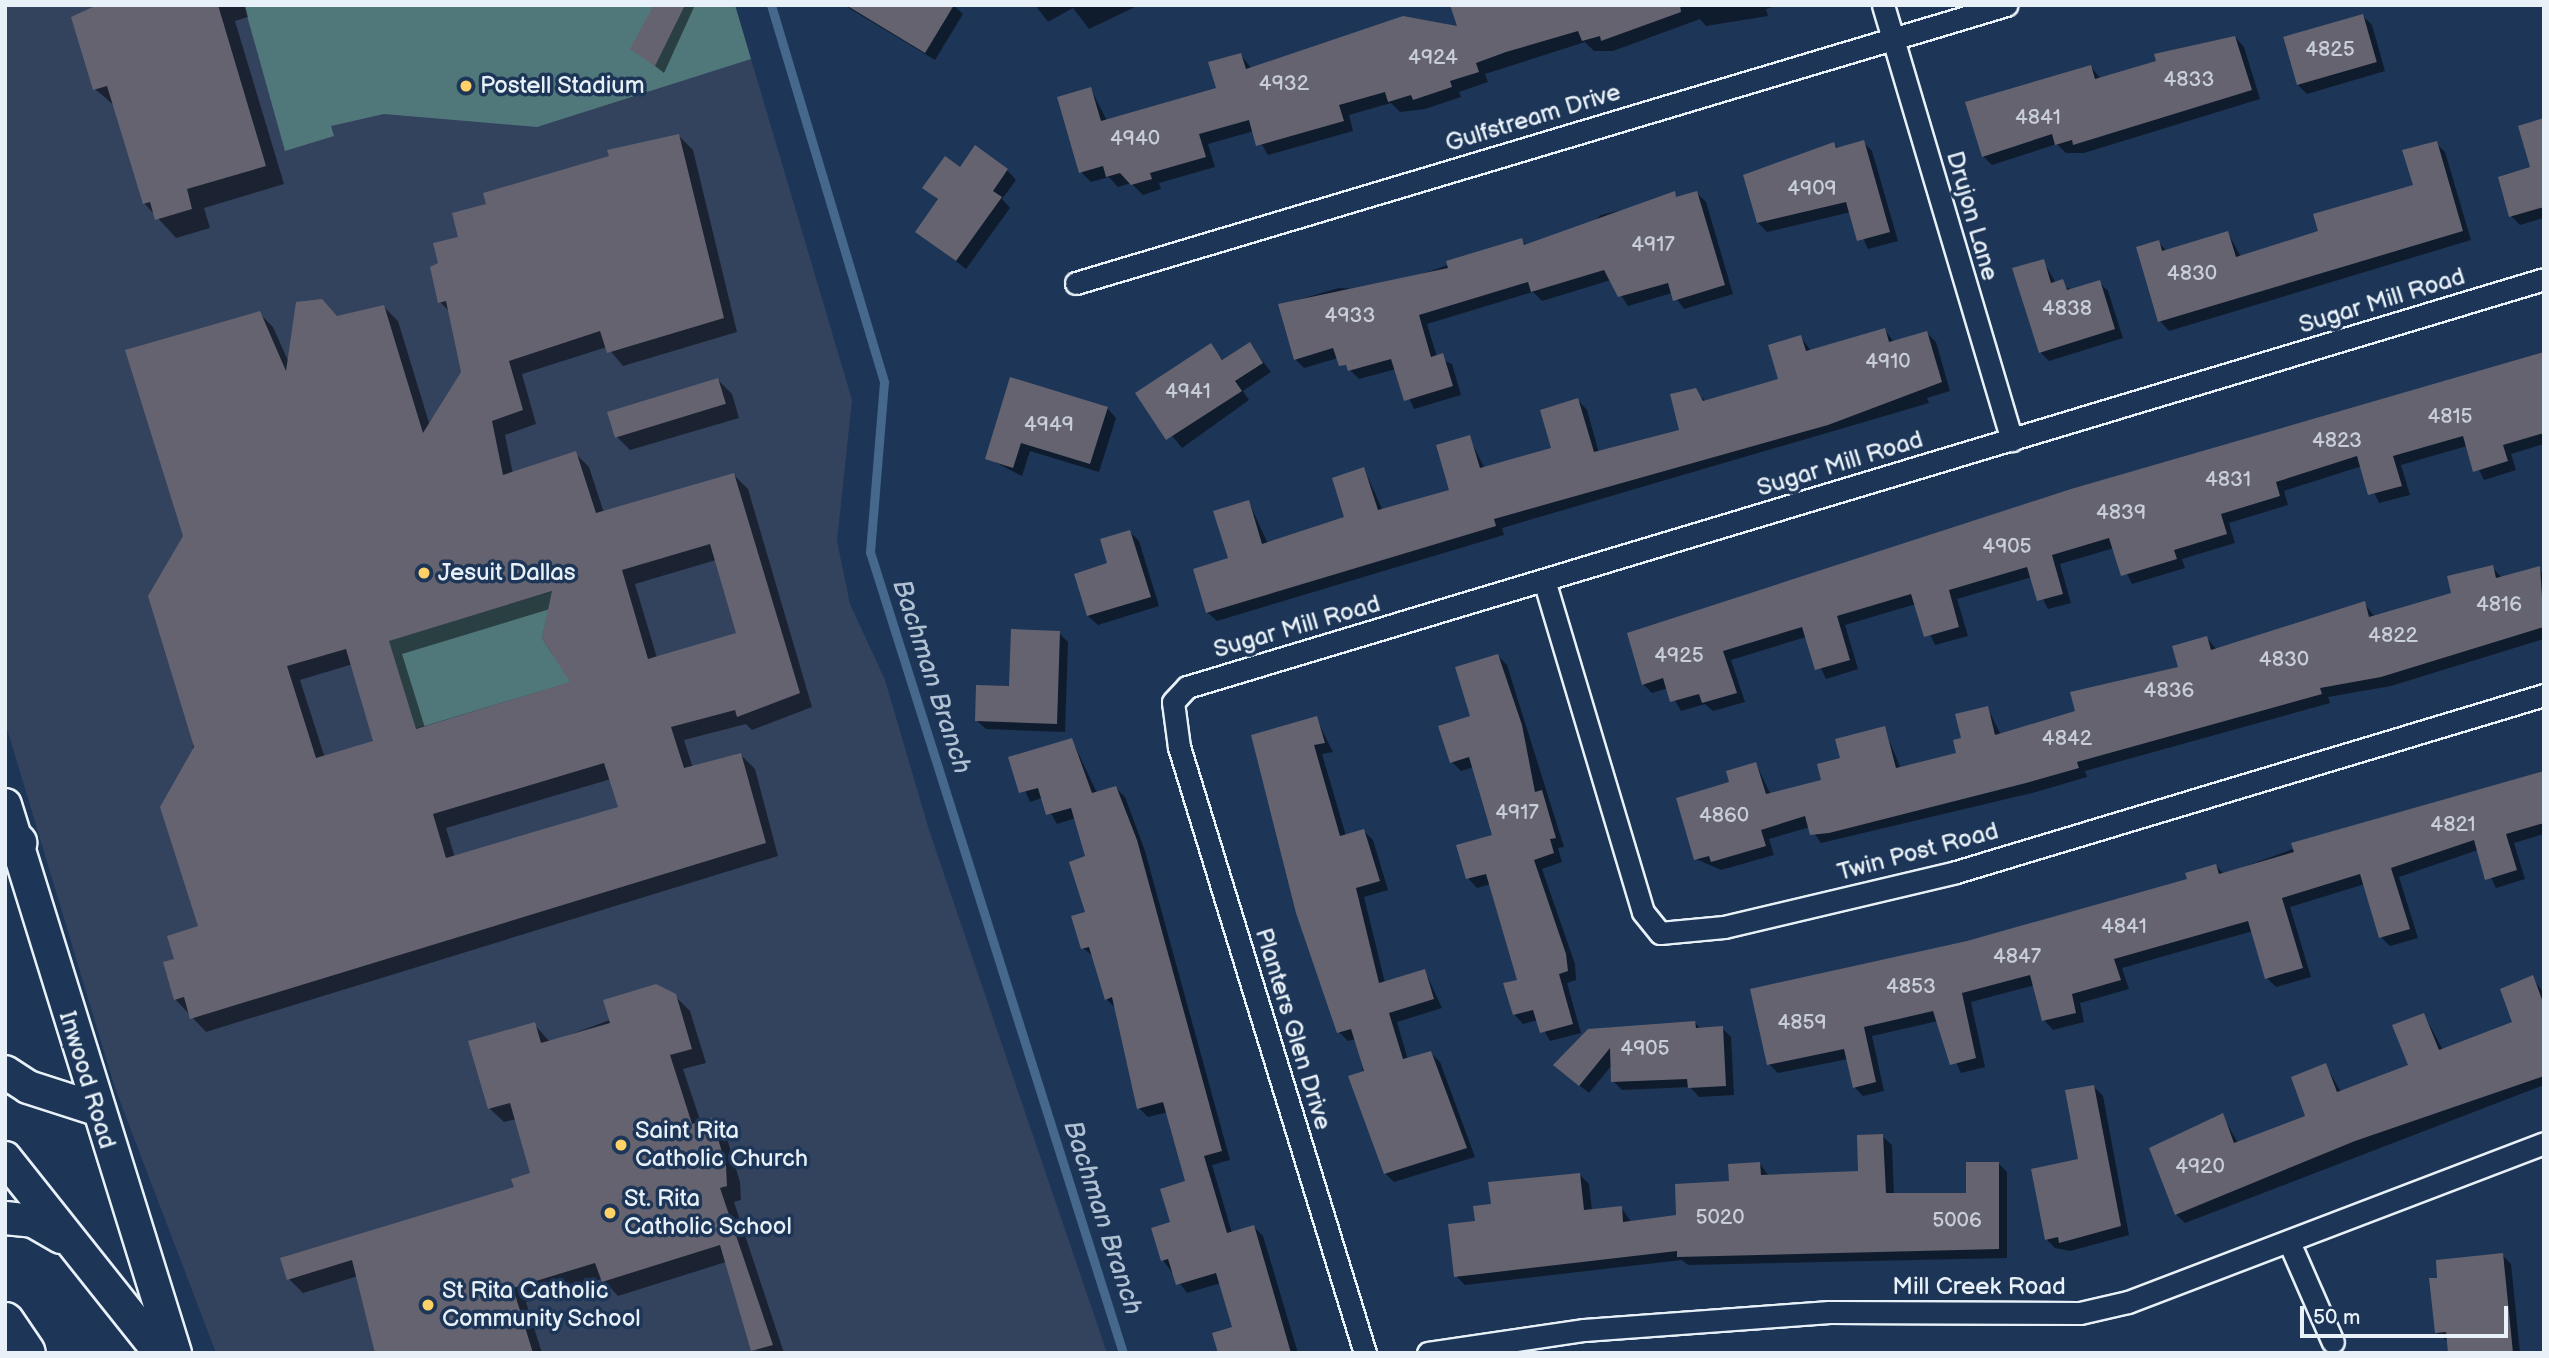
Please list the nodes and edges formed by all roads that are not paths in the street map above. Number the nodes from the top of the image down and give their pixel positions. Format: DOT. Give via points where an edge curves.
graph roads {
  1 [pos="1883,5"];
  2 [pos="2006,5"];
  3 [pos="1893,39"];
  4 [pos="2544,279"];
  5 [pos="1076,282"];
  6 [pos="2012,440"];
  7 [pos="1544,580"];
  8 [pos="2544,695"];
  9 [pos="1172,720"];
  10 [pos="5,805"];
  11 [pos="11,845"];
  12 [pos="5,1072"];
  13 [pos="96,1109"];
  14 [pos="2544,1143"];
  15 [pos="5,1158"];
  16 [pos="5,1218"];
  17 [pos="2289,1242"];
  18 [pos="74,1245"];
  19 [pos="5,1322"];
  20 [pos="2333,1342"];
  21 [pos="26,1353"];
  22 [pos="160,1353"];
  23 [pos="175,1353"];
  24 [pos="1365,1353"];
  25 [pos="1428,1353"];
  1 -- 3 [label="street, Drujon Lane"];
  2 -- 3 [label="street, Gulfstream Drive"];
  3 -- 5 [label="street, Gulfstream Drive"];
  3 -- 6 [label="street, Drujon Lane"];
  4 -- 6 [label="street, Sugar Mill Road"];
  6 -- 7 [label="street, Sugar Mill Road"];
  7 -- 8 [label="street, Twin Post Road" via="1643,912 1660,933 1724,927 1956,872"];
  7 -- 9 [label="street, Sugar Mill Road" via="1187,687 1173,702"];
  9 -- 24 [label="street, Planters Glen Drive"];
  10 -- 11 [label="main road, Inwood Road"];
  11 -- 13 [label="main road, Inwood Road"];
  12 -- 13 [label="main road" via="28,1087"];
  13 -- 23 [label="main road, Inwood Road"];
  14 -- 17 [label="street, Mill Creek Road"];
  15 -- 18 [label="main road"];
  16 -- 18 [label="main road" via="33,1221"];
  17 -- 20 [label="street"];
  17 -- 25 [label="street, Mill Creek Road" via="2128,1302 2080,1313 1829,1312 1584,1329"];
  18 -- 22 [label="main road"];
  19 -- 21 [label="highway"];
}
